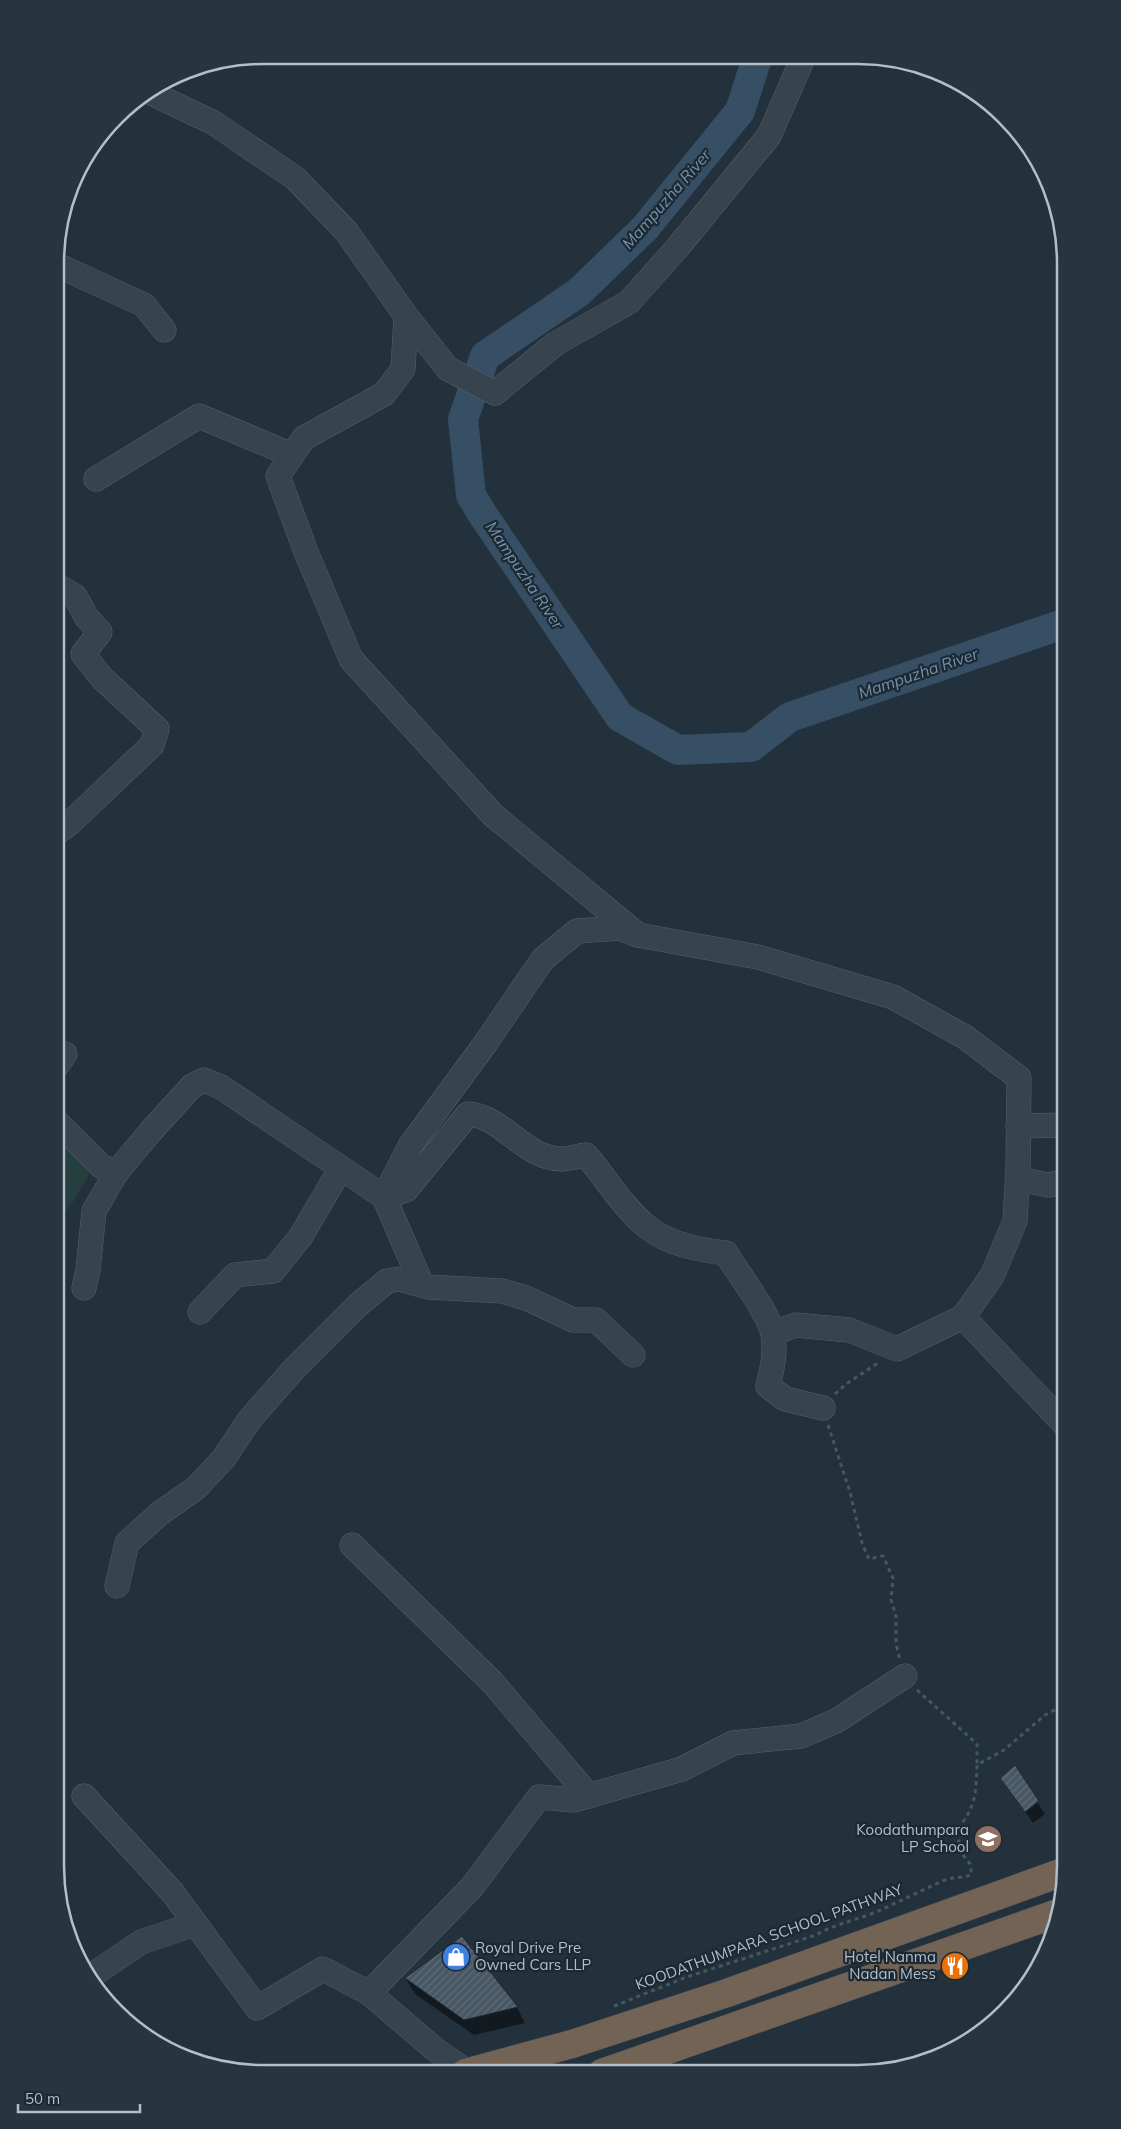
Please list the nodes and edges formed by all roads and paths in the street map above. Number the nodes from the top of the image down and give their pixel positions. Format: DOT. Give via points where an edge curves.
graph roads {
  1 [pos="800,64"];
  2 [pos="155,95"];
  3 [pos="64,268"];
  4 [pos="406,316"];
  5 [pos="164,330"];
  6 [pos="292,455"];
  7 [pos="96,479"];
  8 [pos="64,590"];
  9 [pos="64,827"];
  10 [pos="638,935"];
  11 [pos="1057,1125"];
  12 [pos="1018,1126"];
  13 [pos="64,1129"];
  14 [pos="341,1168"];
  15 [pos="116,1173"];
  16 [pos="1018,1179"];
  17 [pos="1057,1183"];
  18 [pos="384,1197"];
  19 [pos="422,1285"];
  20 [pos="84,1288"];
  21 [pos="200,1312"];
  22 [pos="964,1317"];
  23 [pos="773,1333"];
  24 [pos="897,1349"];
  25 [pos="633,1355"];
  26 [pos="823,1408"];
  27 [pos="1057,1416"];
  28 [pos="352,1546"];
  29 [pos="117,1586"];
  30 [pos="905,1676"];
  31 [pos="1057,1709"];
  32 [pos="977,1765"];
  33 [pos="84,1796"];
  34 [pos="589,1796"];
  35 [pos="1057,1874"];
  36 [pos="1051,1916"];
  37 [pos="195,1924"];
  38 [pos="95,1973"];
  39 [pos="369,1993"];
  40 [pos="606,2009"];
  41 [pos="456,2065"];
  42 [pos="496,2065"];
  43 [pos="625,2065"];
  1 -- 4 [label="street" via="769,136 629,302 556,344 494,393 448,368"];
  2 -- 4 [label="street" via="214,123 295,178 346,231"];
  3 -- 5 [label="street" via="144,305"];
  4 -- 6 [label="street" via="403,369 384,394 304,438"];
  6 -- 7 [label="street" via="198,416"];
  6 -- 10 [label="street" via="278,476 351,659 493,815"];
  8 -- 9 [label="street" via="75,596 87,618 100,632 83,654 102,678 157,729 152,745"];
  10 -- 12 [label="street" via="758,957 893,997 965,1037 1019,1078"];
  10 -- 18 [label="street" via="620,928 577,931 543,959 410,1146"];
  11 -- 12 [label="street"];
  12 -- 16 [label="street"];
  13 -- 15 [label="street" via="102,1166"];
  14 -- 15 [label="street" via="204,1080 192,1086"];
  14 -- 18 [label="street"];
  14 -- 21 [label="street" via="300,1236 273,1271 235,1275"];
  15 -- 20 [label="street" via="94,1211"];
  16 -- 17 [label="street" via="1049,1185"];
  16 -- 22 [label="street" via="1015,1221 992,1276"];
  18 -- 19 [label="street"];
  18 -- 23 [label="street" via="406,1190 468,1114 481,1115 542,1155 562,1159 586,1154 622,1202 646,1227 697,1250 726,1254"];
  19 -- 25 [label="street" via="502,1291 526,1298 573,1320 596,1320"];
  19 -- 29 [label="street" via="400,1279 387,1281 294,1369 250,1420 224,1458 201,1482 127,1543"];
  22 -- 24 [label="street"];
  22 -- 27 [label="street"];
  23 -- 24 [label="street" via="796,1325 849,1330"];
  23 -- 26 [label="street" via="774,1356 768,1386 785,1399"];
  24 -- 26 [label="path" via="846,1384"];
  26 -- 30 [label="path" via="869,1559 883,1556 893,1578 890,1600 896,1616 896,1644"];
  28 -- 34 [label="street" via="492,1682"];
  30 -- 32 [label="path" via="908,1683 977,1744"];
  30 -- 34 [label="street" via="836,1722 801,1736 733,1743 682,1769"];
  31 -- 32 [label="path" via="1004,1750"];
  32 -- 40 [label="path, KOODATHUMPARA SCHOOL PATHWAY" via="976,1797 971,1811 956,1831 963,1855 971,1865 971,1875 947,1879 885,1909 745,1960 687,1977"];
  33 -- 37 [label="street" via="173,1893"];
  34 -- 39 [label="street" via="574,1800 539,1797 472,1887"];
  35 -- 42 [label="highway" via="727,1994"];
  36 -- 43 [label="highway"];
  37 -- 38 [label="street" via="142,1942"];
  37 -- 39 [label="street" via="257,2008 323,1969"];
  39 -- 41 [label="street"];
}
